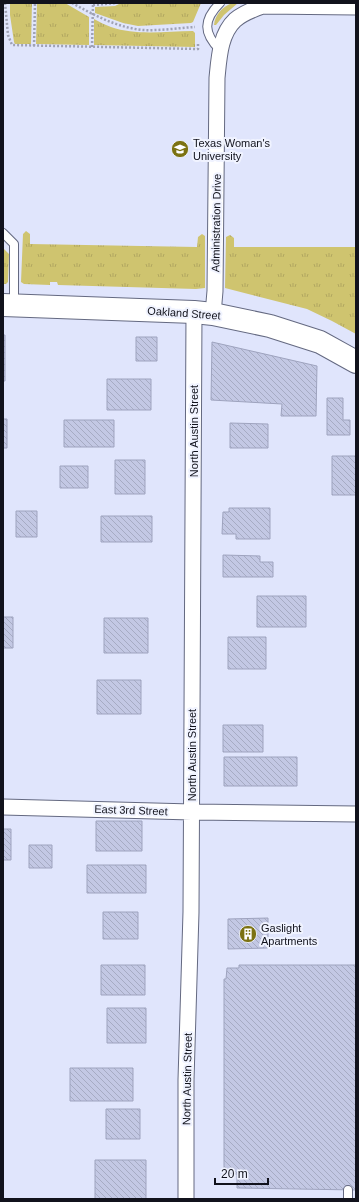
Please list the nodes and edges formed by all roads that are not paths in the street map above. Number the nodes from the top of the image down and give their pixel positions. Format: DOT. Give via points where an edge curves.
graph roads {
  1 [pos="220,3"];
  2 [pos="261,4"];
  3 [pos="356,7"];
  4 [pos="220,50"];
  5 [pos="3,233"];
  6 [pos="8,305"];
  7 [pos="204,313"];
  8 [pos="356,362"];
  9 [pos="3,807"];
  10 [pos="192,812"];
  11 [pos="356,814"];
  12 [pos="348,1190"];
  13 [pos="186,1199"];
  14 [pos="348,1199"];
  1 -- 4 [label="lane" via="208,20 208,34"];
  2 -- 3 [label="street, Administration Drive"];
  2 -- 4 [label="street, Administration Drive" via="236,20 226,31"];
  4 -- 7 [label="street, Administration Drive" via="217,78 215,291"];
  5 -- 6 [label="lane" via="14,244"];
  6 -- 7 [label="street, Oakland Street"];
  7 -- 8 [label="street, Oakland Street" via="270,326 320,342"];
  7 -- 10 [label="street, North Austin Street"];
  9 -- 10 [label="street, East 3rd Street"];
  10 -- 11 [label="street, East 3rd Street"];
  10 -- 13 [label="street, North Austin Street"];
  12 -- 14 [label="lane"];
}
